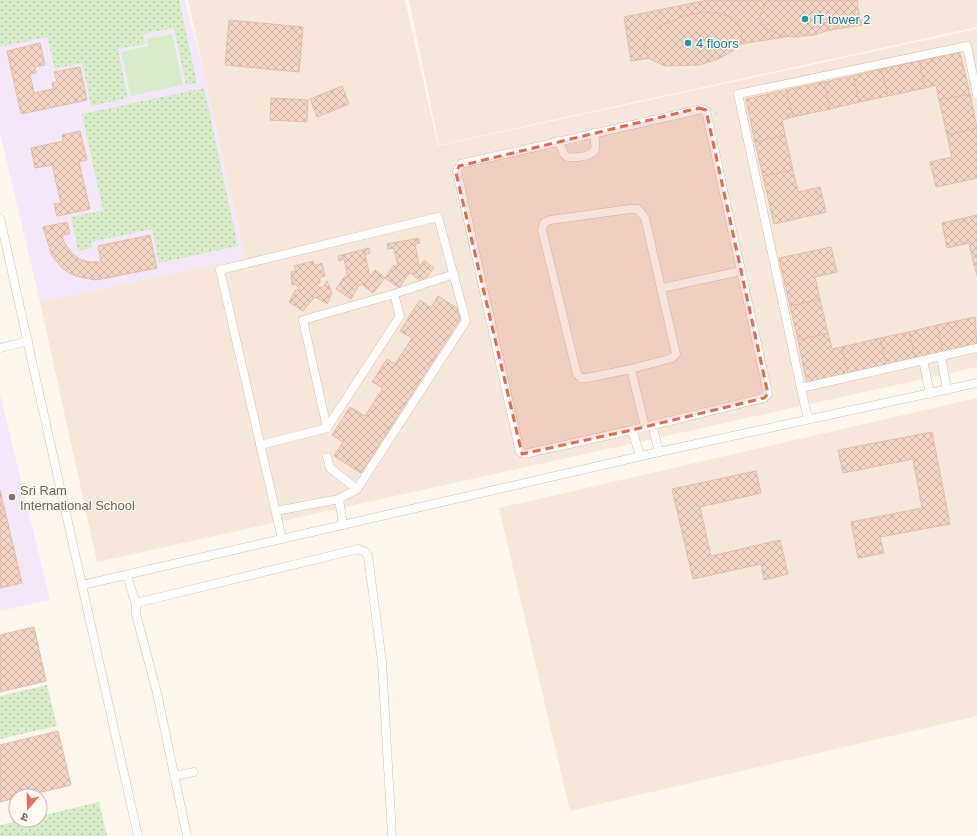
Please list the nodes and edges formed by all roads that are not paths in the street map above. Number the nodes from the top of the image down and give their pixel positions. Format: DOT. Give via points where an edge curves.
graph roads {
  1 [pos="977,95"];
  2 [pos="594,133"];
  3 [pos="558,141"];
  4 [pos="0,218"];
  5 [pos="742,271"];
  6 [pos="454,274"];
  7 [pos="662,288"];
  8 [pos="394,294"];
  9 [pos="28,341"];
  10 [pos="0,348"];
  11 [pos="977,348"];
  12 [pos="941,356"];
  13 [pos="923,360"];
  14 [pos="631,369"];
  15 [pos="977,384"];
  16 [pos="801,388"];
  17 [pos="948,390"];
  18 [pos="930,394"];
  19 [pos="808,419"];
  20 [pos="645,427"];
  21 [pos="327,428"];
  22 [pos="632,430"];
  23 [pos="654,432"];
  24 [pos="260,445"];
  25 [pos="659,452"];
  26 [pos="640,456"];
  27 [pos="327,457"];
  28 [pos="357,489"];
  29 [pos="339,499"];
  30 [pos="276,511"];
  31 [pos="344,525"];
  32 [pos="282,539"];
  33 [pos="127,575"];
  34 [pos="82,585"];
  35 [pos="136,604"];
  36 [pos="194,772"];
  37 [pos="174,776"];
  38 [pos="138,836"];
  39 [pos="187,836"];
  40 [pos="392,836"];
  1 -- 16 [label="street" via="967,46 738,94"];
  2 -- 3 [label="street"];
  2 -- 3 [label="street" via="595,149 586,156 568,157"];
  2 -- 5 [label="street" via="699,108 706,110"];
  3 -- 22 [label="street" via="461,164 457,171 520,452 524,454"];
  4 -- 9 [label="street"];
  5 -- 7 [label="street"];
  5 -- 20 [label="street" via="768,388 767,396"];
  6 -- 8 [label="street"];
  6 -- 24 [label="street" via="438,217 220,270"];
  6 -- 28 [label="street" via="466,321"];
  7 -- 14 [label="street" via="676,354 672,358"];
  7 -- 14 [label="street" via="645,218 638,209 550,220 544,223 542,230 577,374 581,378 587,378"];
  8 -- 21 [label="street" via="400,316"];
  8 -- 21 [label="street" via="303,320"];
  9 -- 10 [label="street"];
  9 -- 34 [label="street"];
  11 -- 12 [label="street"];
  12 -- 13 [label="street"];
  12 -- 17 [label="street"];
  13 -- 16 [label="street"];
  13 -- 18 [label="street"];
  14 -- 20 [label="street"];
  15 -- 17 [label="street"];
  16 -- 19 [label="street"];
  17 -- 18 [label="street"];
  18 -- 19 [label="street"];
  19 -- 25 [label="street"];
  20 -- 22 [label="street"];
  21 -- 24 [label="street"];
  22 -- 26 [label="street"];
  23 -- 25 [label="street"];
  24 -- 30 [label="street"];
  25 -- 26 [label="street"];
  26 -- 31 [label="street"];
  27 -- 28 [label="street" via="330,468"];
  28 -- 29 [label="street"];
  29 -- 30 [label="street"];
  29 -- 31 [label="street"];
  30 -- 32 [label="street"];
  31 -- 32 [label="street"];
  32 -- 33 [label="street"];
  33 -- 34 [label="street"];
  33 -- 35 [label="street"];
  34 -- 38 [label="street"];
  35 -- 37 [label="street" via="136,614 157,693"];
  35 -- 40 [label="street" via="358,549 365,552 368,556 382,662"];
  36 -- 37 [label="street"];
  37 -- 39 [label="street"];
}
